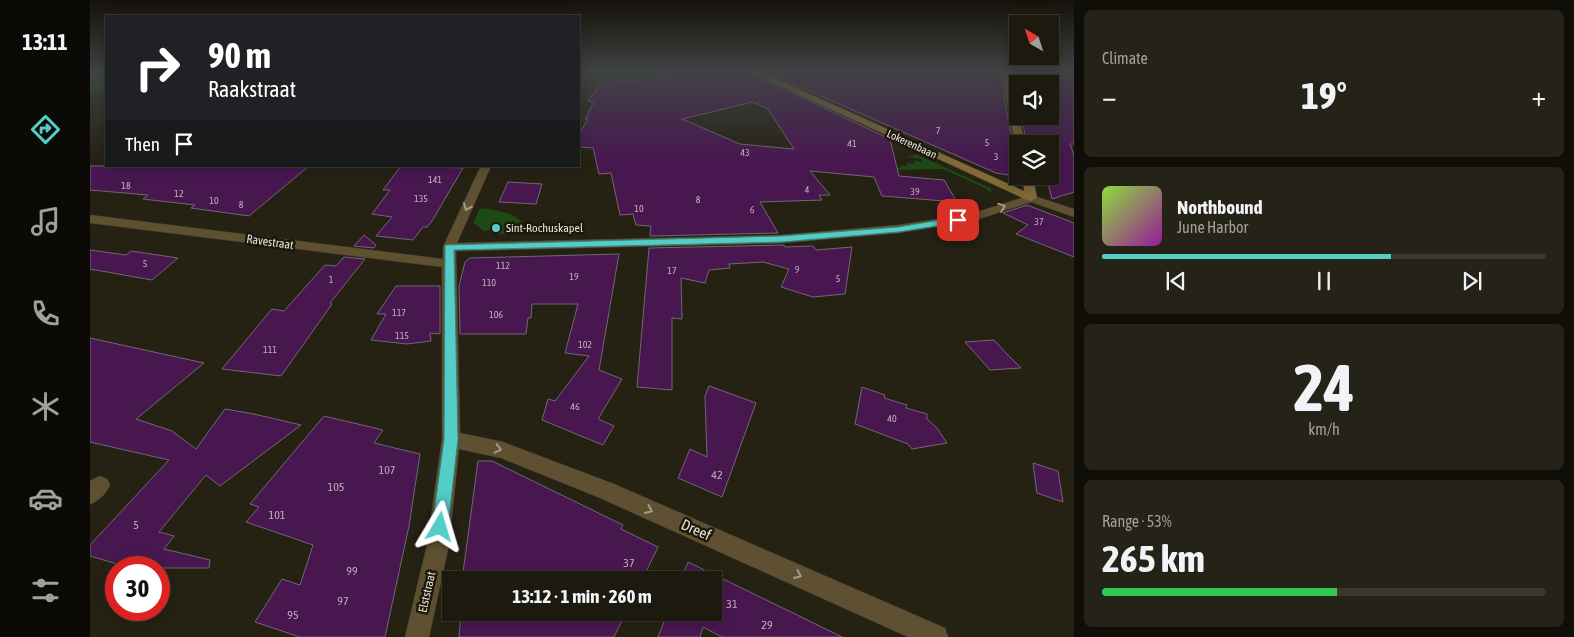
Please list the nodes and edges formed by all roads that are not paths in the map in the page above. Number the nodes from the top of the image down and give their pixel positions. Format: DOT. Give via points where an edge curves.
graph roads {
  1 [pos="817,101"];
  2 [pos="1011,101"];
  3 [pos="1018,135"];
  4 [pos="486,167"];
  5 [pos="1029,185"];
  6 [pos="1031,198"];
  7 [pos="1074,204"];
  8 [pos="1061,208"];
  9 [pos="1074,213"];
  10 [pos="90,219"];
  11 [pos="449,247"];
  12 [pos="449,264"];
  13 [pos="451,439"];
  14 [pos="417,637"];
  15 [pos="936,637"];
  1 -- 6 [label="street, Lokerenbaan"];
  2 -- 3 [label="street"];
  4 -- 11 [label="street, Elststraat, one-way"];
  5 -- 6 [label="street"];
  6 -- 8 [label="street, Lokerenbaan"];
  11 -- 6 [label="street, one-way" via="782,239 898,230 973,217"];
  7 -- 8 [label="street"];
  8 -- 9 [label="street, Lokerenbaan"];
  10 -- 12 [label="street, Ravestraat"];
  11 -- 12 [label="street, Elststraat"];
  12 -- 13 [label="street, Elststraat"];
  13 -- 14 [label="street, Elststraat" via="438,545"];
  13 -- 15 [label="street, Dreef, one-way" via="503,450 607,491"];
}
